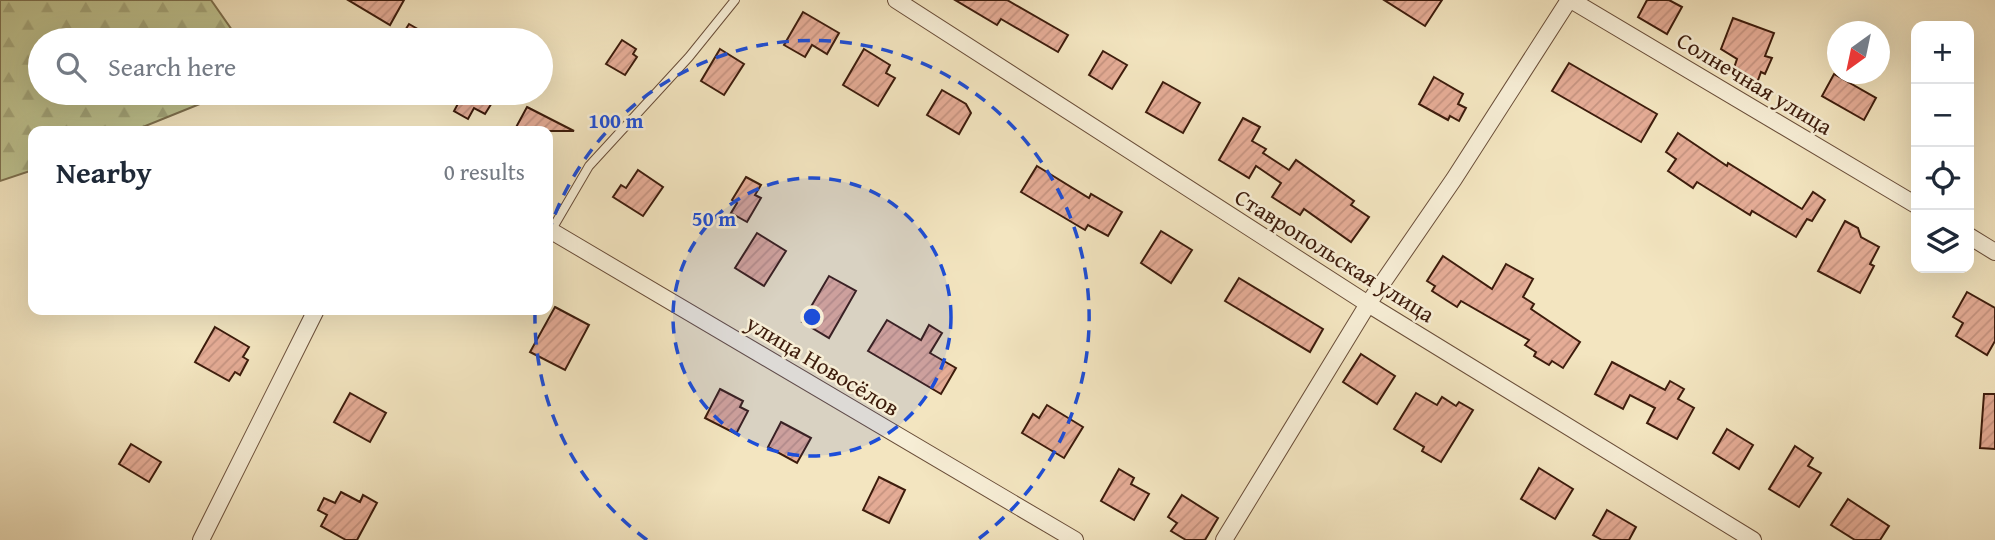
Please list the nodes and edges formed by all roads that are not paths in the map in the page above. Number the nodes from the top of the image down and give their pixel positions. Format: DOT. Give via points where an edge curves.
graph roads {
  1 [pos="735,0"];
  2 [pos="896,0"];
  3 [pos="1570,0"];
  4 [pos="1911,202"];
  5 [pos="553,224"];
  6 [pos="553,232"];
  7 [pos="1974,239"];
  8 [pos="1995,251"];
  9 [pos="1368,304"];
  10 [pos="314,315"];
  11 [pos="201,540"];
  12 [pos="1075,540"];
  13 [pos="1224,540"];
  14 [pos="1753,540"];
  1 -- 5 [label="lane" via="690,57 589,166"];
  2 -- 9 [label="street, Ставропольская улица"];
  3 -- 4 [label="street, Солнечная улица"];
  3 -- 9 [label="street"];
  6 -- 12 [label="street, улица Новосёлов"];
  7 -- 8 [label="street"];
  9 -- 13 [label="street"];
  9 -- 14 [label="street, Ставропольская улица"];
  10 -- 11 [label="street"];
}
